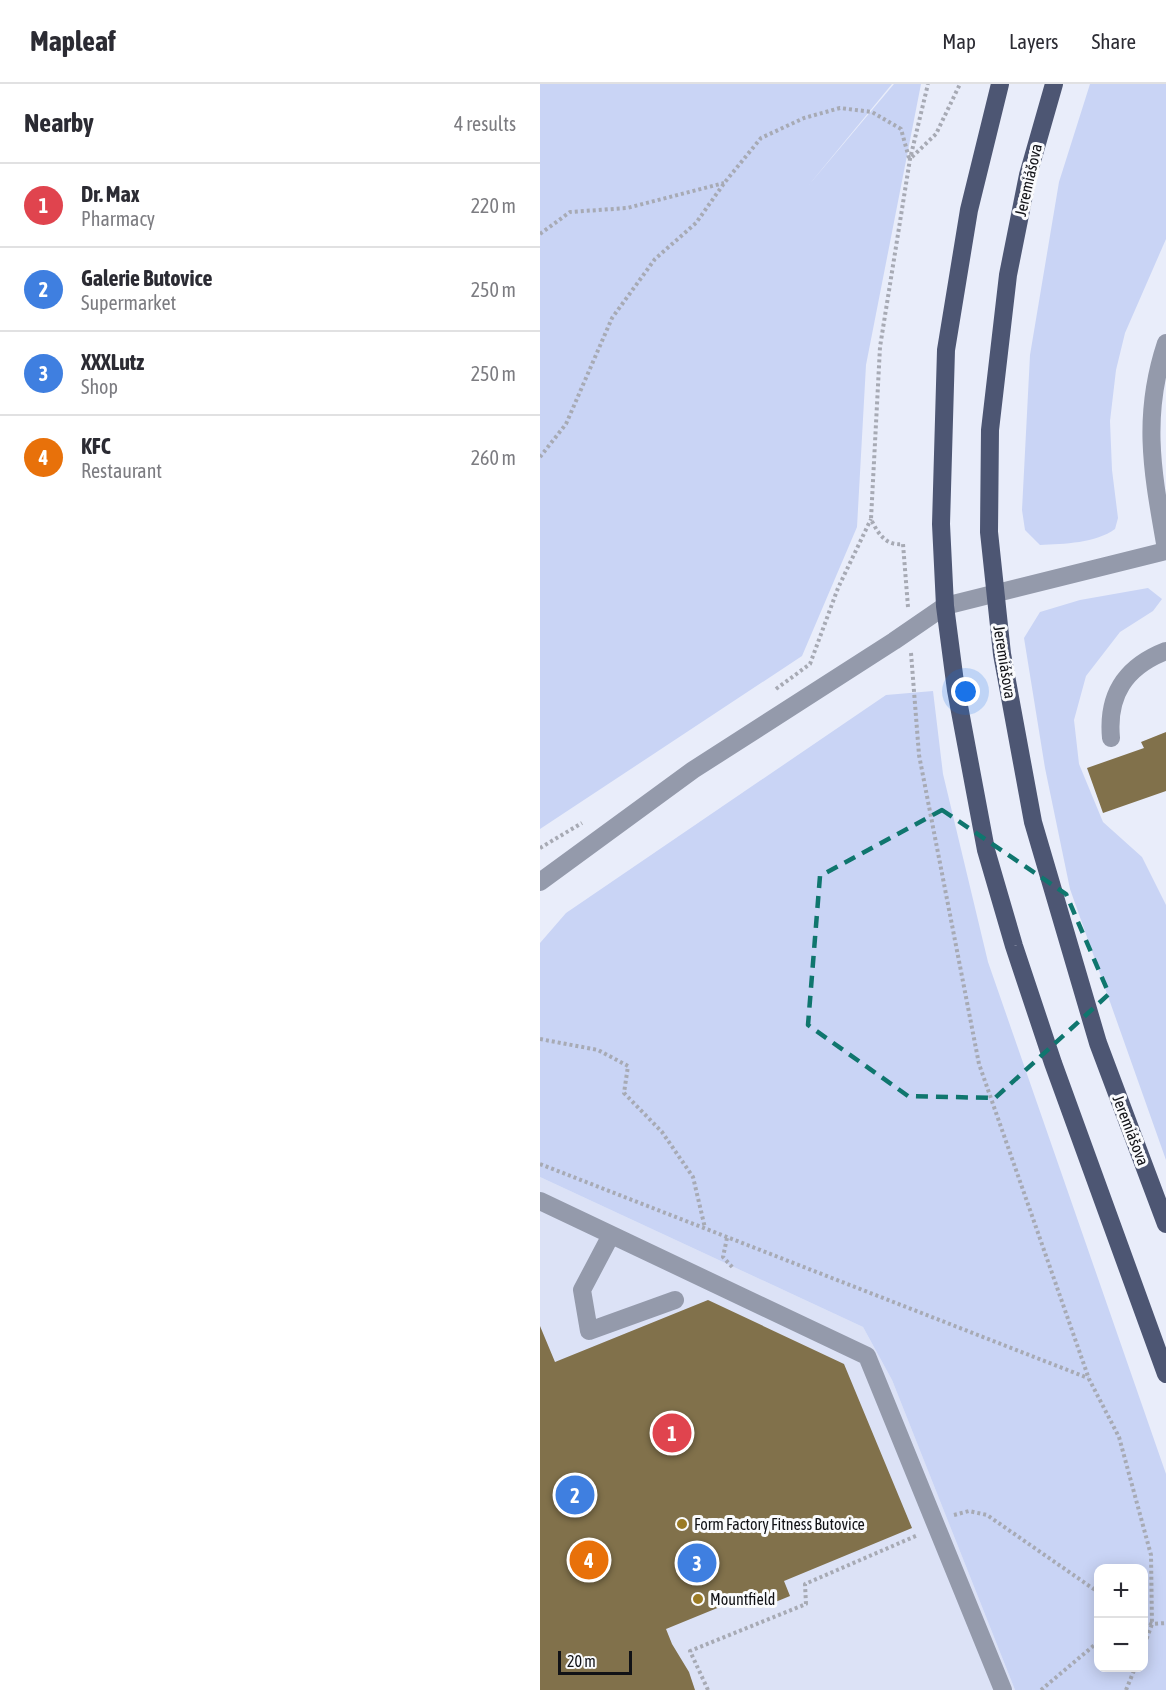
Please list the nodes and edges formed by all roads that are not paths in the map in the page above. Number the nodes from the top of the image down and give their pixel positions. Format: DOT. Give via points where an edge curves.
graph roads {
  1 [pos="1000,84"];
  2 [pos="1054,84"];
  3 [pos="1166,343"];
  4 [pos="1166,550"];
  5 [pos="995,593"];
  6 [pos="945,606"];
  7 [pos="1166,651"];
  8 [pos="1111,738"];
  9 [pos="540,882"];
  10 [pos="540,1201"];
  11 [pos="1166,1224"];
  12 [pos="611,1235"];
  13 [pos="675,1300"];
  14 [pos="1166,1374"];
  15 [pos="1003,1690"];
  1 -- 6 [label="main road" via="969,210 946,350 941,524"];
  2 -- 5 [label="main road, Jeremiášova" via="1019,217 995,381 990,430 989,532"];
  3 -- 4 [label="street" via="1155,382 1150,433"];
  4 -- 5 [label="street"];
  5 -- 6 [label="street"];
  5 -- 11 [label="main road, Jeremiášova" via="1002,654 1033,822 1098,1042"];
  6 -- 9 [label="street" via="693,770"];
  6 -- 14 [label="main road" via="956,690 986,850 1053,1063"];
  7 -- 8 [label="street" via="1143,663 1121,686 1110,710"];
  10 -- 12 [label="street"];
  12 -- 13 [label="street" via="582,1290 589,1330"];
  12 -- 15 [label="street" via="867,1356"];
}
